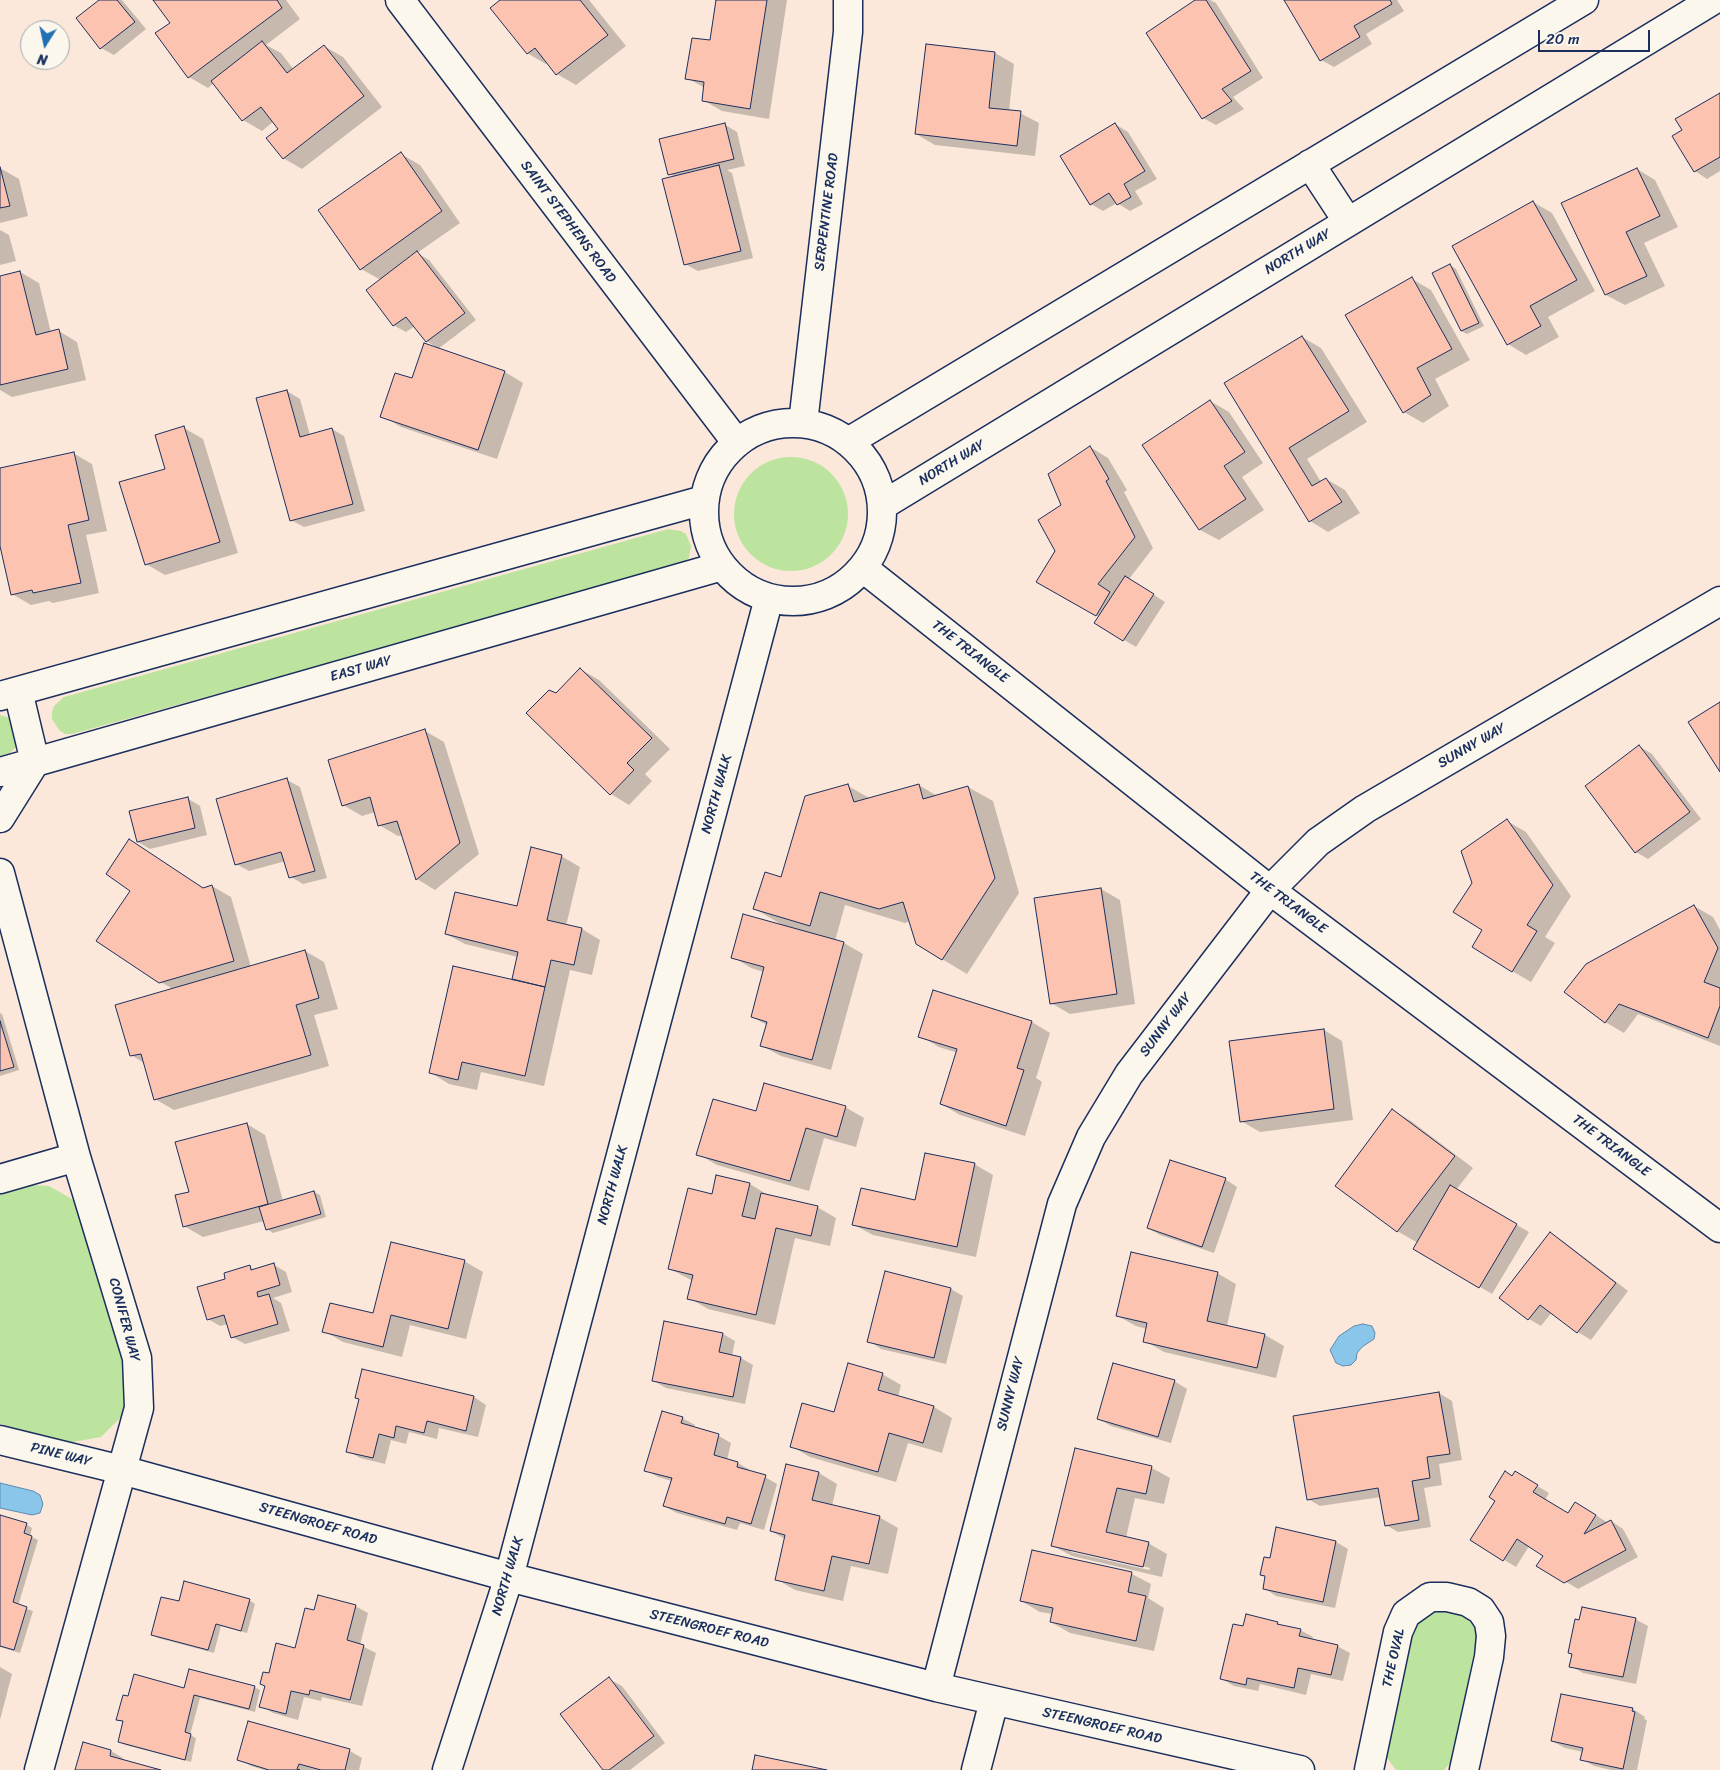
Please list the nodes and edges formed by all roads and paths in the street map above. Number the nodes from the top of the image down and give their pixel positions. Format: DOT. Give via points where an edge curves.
graph roads {
  1 [pos="400,0"];
  2 [pos="848,0"];
  3 [pos="1584,0"];
  4 [pos="1714,0"];
  5 [pos="1310,164"];
  6 [pos="1348,222"];
  7 [pos="803,423"];
  8 [pos="848,442"];
  9 [pos="737,443"];
  10 [pos="704,500"];
  11 [pos="883,504"];
  12 [pos="722,566"];
  13 [pos="863,568"];
  14 [pos="769,598"];
  15 [pos="1720,601"];
  16 [pos="9,693"];
  17 [pos="35,762"];
  18 [pos="0,772"];
  19 [pos="0,818"];
  20 [pos="0,873"];
  21 [pos="1270,890"];
  22 [pos="76,1157"];
  23 [pos="0,1179"];
  24 [pos="1720,1228"];
  25 [pos="0,1440"];
  26 [pos="122,1470"];
  27 [pos="509,1577"];
  28 [pos="936,1687"];
  29 [pos="994,1701"];
  30 [pos="39,1770"];
  31 [pos="447,1770"];
  32 [pos="976,1770"];
  33 [pos="1300,1770"];
  34 [pos="1370,1770"];
  35 [pos="1464,1770"];
  1 -- 9 [label="street, SAINT STEPHENS ROAD"];
  2 -- 7 [label="street, SERPENTINE ROAD" via="848,32"];
  3 -- 5 [label="street"];
  4 -- 6 [label="street, NORTH WAY"];
  5 -- 6 [label="street"];
  5 -- 8 [label="street"];
  6 -- 11 [label="street, NORTH WAY"];
  7 -- 8 [label="street" via="827,429"];
  7 -- 9 [label="street" via="768,427"];
  8 -- 11 [label="street" via="865,460 877,481"];
  9 -- 10 [label="street" via="715,468"];
  10 -- 12 [label="street" via="706,535"];
  10 -- 16 [label="street"];
  11 -- 13 [label="street" via="879,538"];
  12 -- 14 [label="street" via="743,586"];
  12 -- 17 [label="street, EAST WAY"];
  13 -- 14 [label="street" via="837,590 821,596 804,601"];
  13 -- 21 [label="street, THE TRIANGLE"];
  14 -- 27 [label="street, NORTH WALK"];
  15 -- 21 [label="street, SUNNY WAY" via="1365,809 1318,842"];
  16 -- 17 [label="street"];
  17 -- 18 [label="street, EAST WAY"];
  17 -- 19 [label="street"];
  20 -- 22 [label="street, CONIFER WAY"];
  21 -- 24 [label="street, THE TRIANGLE"];
  21 -- 28 [label="street, SUNNY WAY" via="1129,1074 1091,1137 1062,1204"];
  22 -- 23 [label="street"];
  22 -- 26 [label="street, CONIFER WAY" via="137,1358 139,1408"];
  25 -- 26 [label="street, PINE WAY"];
  26 -- 27 [label="street, STEENGROEF ROAD"];
  26 -- 30 [label="street, CONIFER WAY"];
  27 -- 28 [label="street, STEENGROEF ROAD"];
  27 -- 31 [label="street, NORTH WALK"];
  28 -- 29 [label="street, STEENGROEF ROAD"];
  29 -- 32 [label="street"];
  29 -- 33 [label="street, STEENGROEF ROAD"];
  34 -- 35 [label="street, THE OVAL" via="1398,1632 1406,1614 1430,1597 1446,1597 1468,1602 1481,1610 1491,1636"];
}
